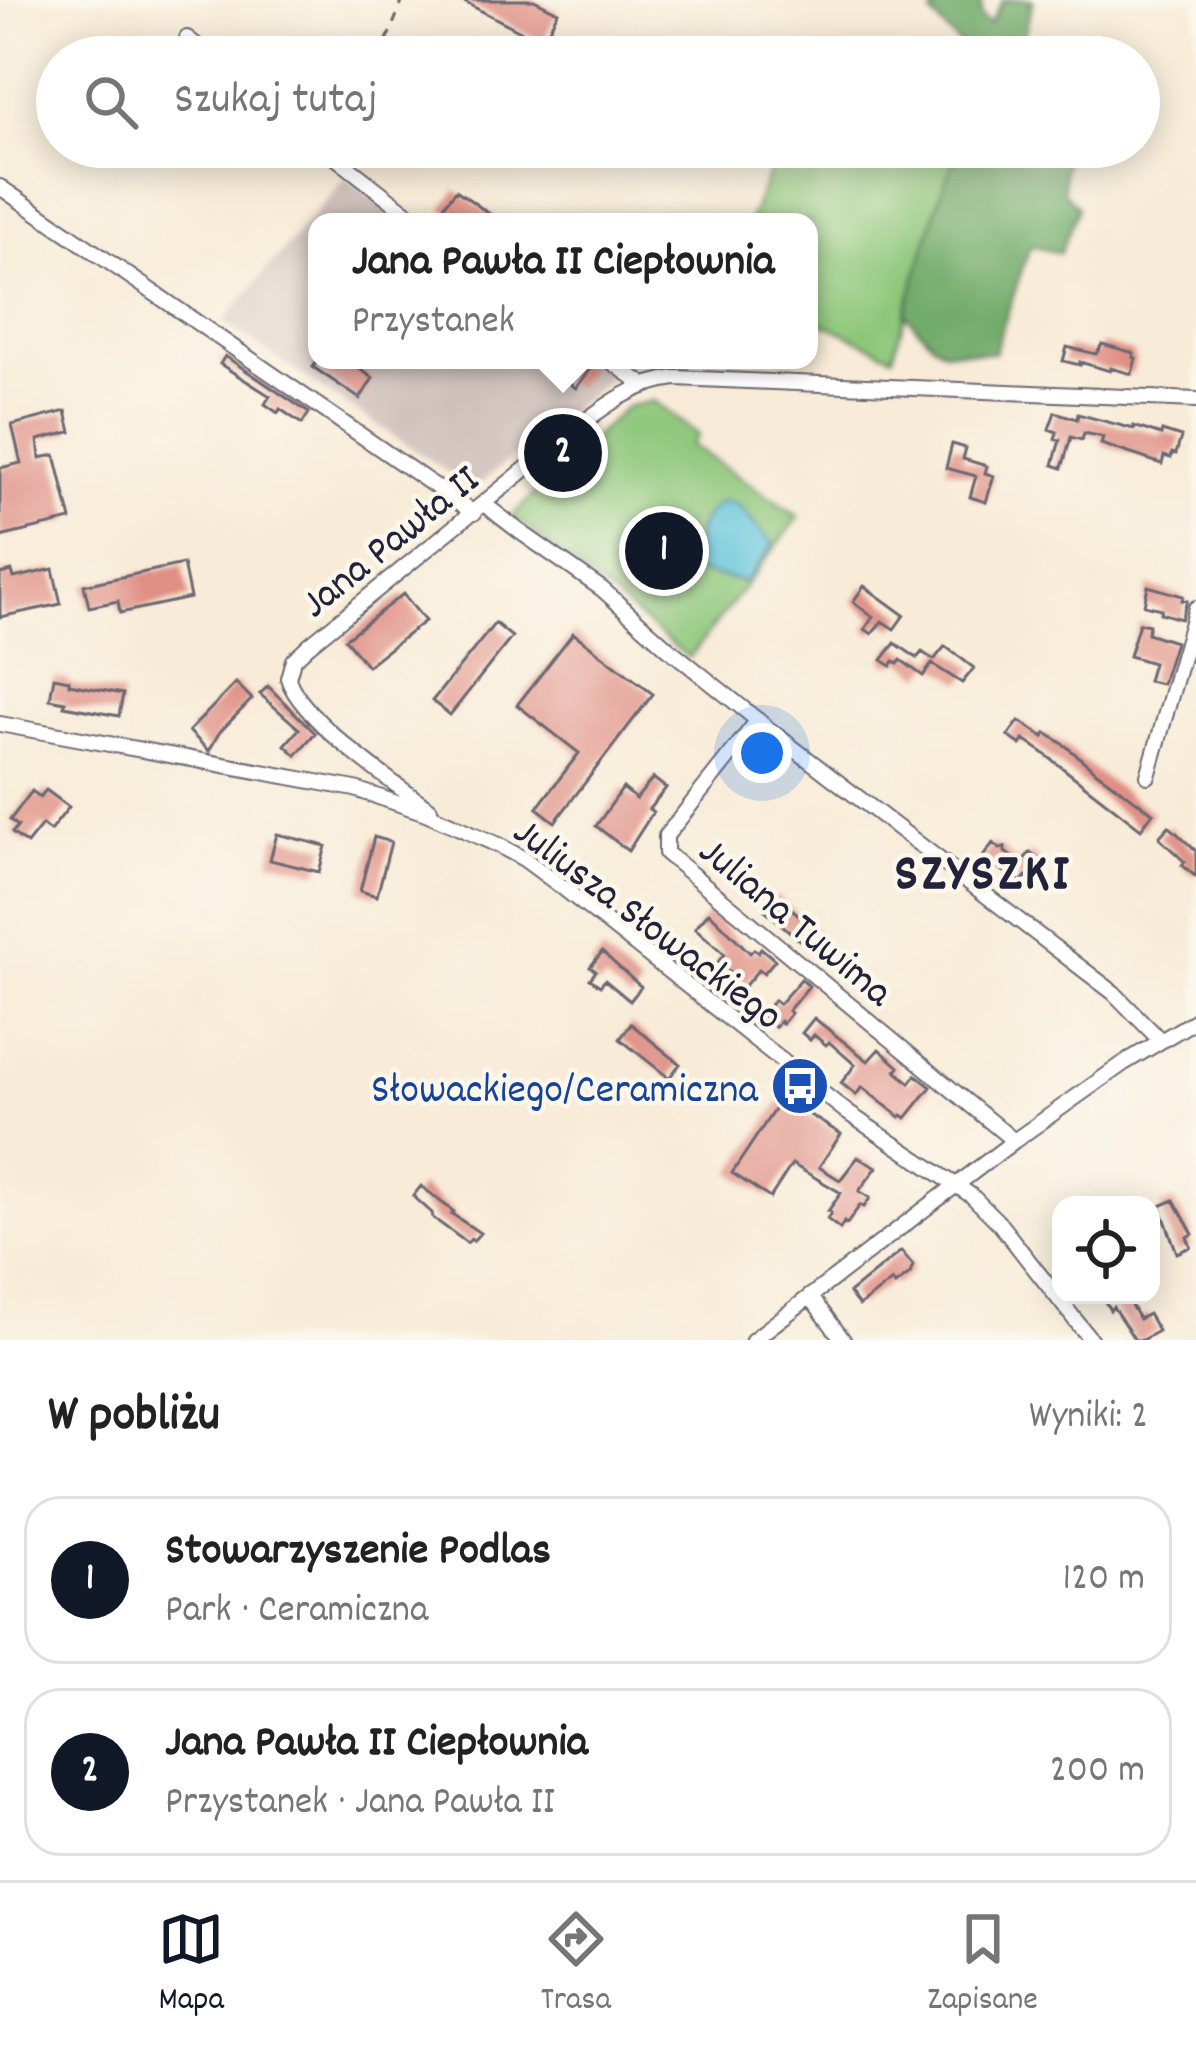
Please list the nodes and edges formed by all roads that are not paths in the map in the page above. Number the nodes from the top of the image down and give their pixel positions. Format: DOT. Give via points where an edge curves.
graph roads {
  1 [pos="349,168"];
  2 [pos="0,187"];
  3 [pos="407,213"];
  4 [pos="621,369"];
  5 [pos="644,386"];
  6 [pos="1196,400"];
  7 [pos="479,508"];
  8 [pos="1196,608"];
  9 [pos="758,720"];
  10 [pos="0,724"];
  11 [pos="357,755"];
  12 [pos="1148,776"];
  13 [pos="355,789"];
  14 [pos="454,824"];
  15 [pos="1196,1020"];
  16 [pos="1160,1040"];
  17 [pos="1014,1141"];
  18 [pos="958,1186"];
  19 [pos="810,1296"];
  20 [pos="757,1339"];
  21 [pos="843,1340"];
  22 [pos="1091,1340"];
  1 -- 3 [label="street"];
  2 -- 7 [label="street"];
  4 -- 5 [label="street"];
  5 -- 6 [label="street, Jana Pawła II" via="676,378"];
  5 -- 7 [label="street, Jana Pawła II" via="601,409"];
  7 -- 9 [label="street" via="602,589"];
  7 -- 11 [label="street, Jana Pawła II" via="293,661 292,691"];
  8 -- 12 [label="street"];
  9 -- 16 [label="street" via="1114,993"];
  9 -- 17 [label="street, Juliana Tuwima" via="666,836 666,853"];
  10 -- 13 [label="street, Juliusza Słowackiego"];
  11 -- 13 [label="street" via="363,773"];
  11 -- 14 [label="street, Jana Pawła II"];
  13 -- 14 [label="street, Juliusza Słowackiego"];
  14 -- 18 [label="street, Juliusza Słowackiego" via="549,877 848,1113"];
  15 -- 16 [label="street"];
  16 -- 17 [label="street"];
  17 -- 18 [label="street"];
  18 -- 19 [label="street"];
  18 -- 22 [label="street, Juliusza Słowackiego" via="999,1223"];
  19 -- 20 [label="street"];
  19 -- 21 [label="street"];
}
